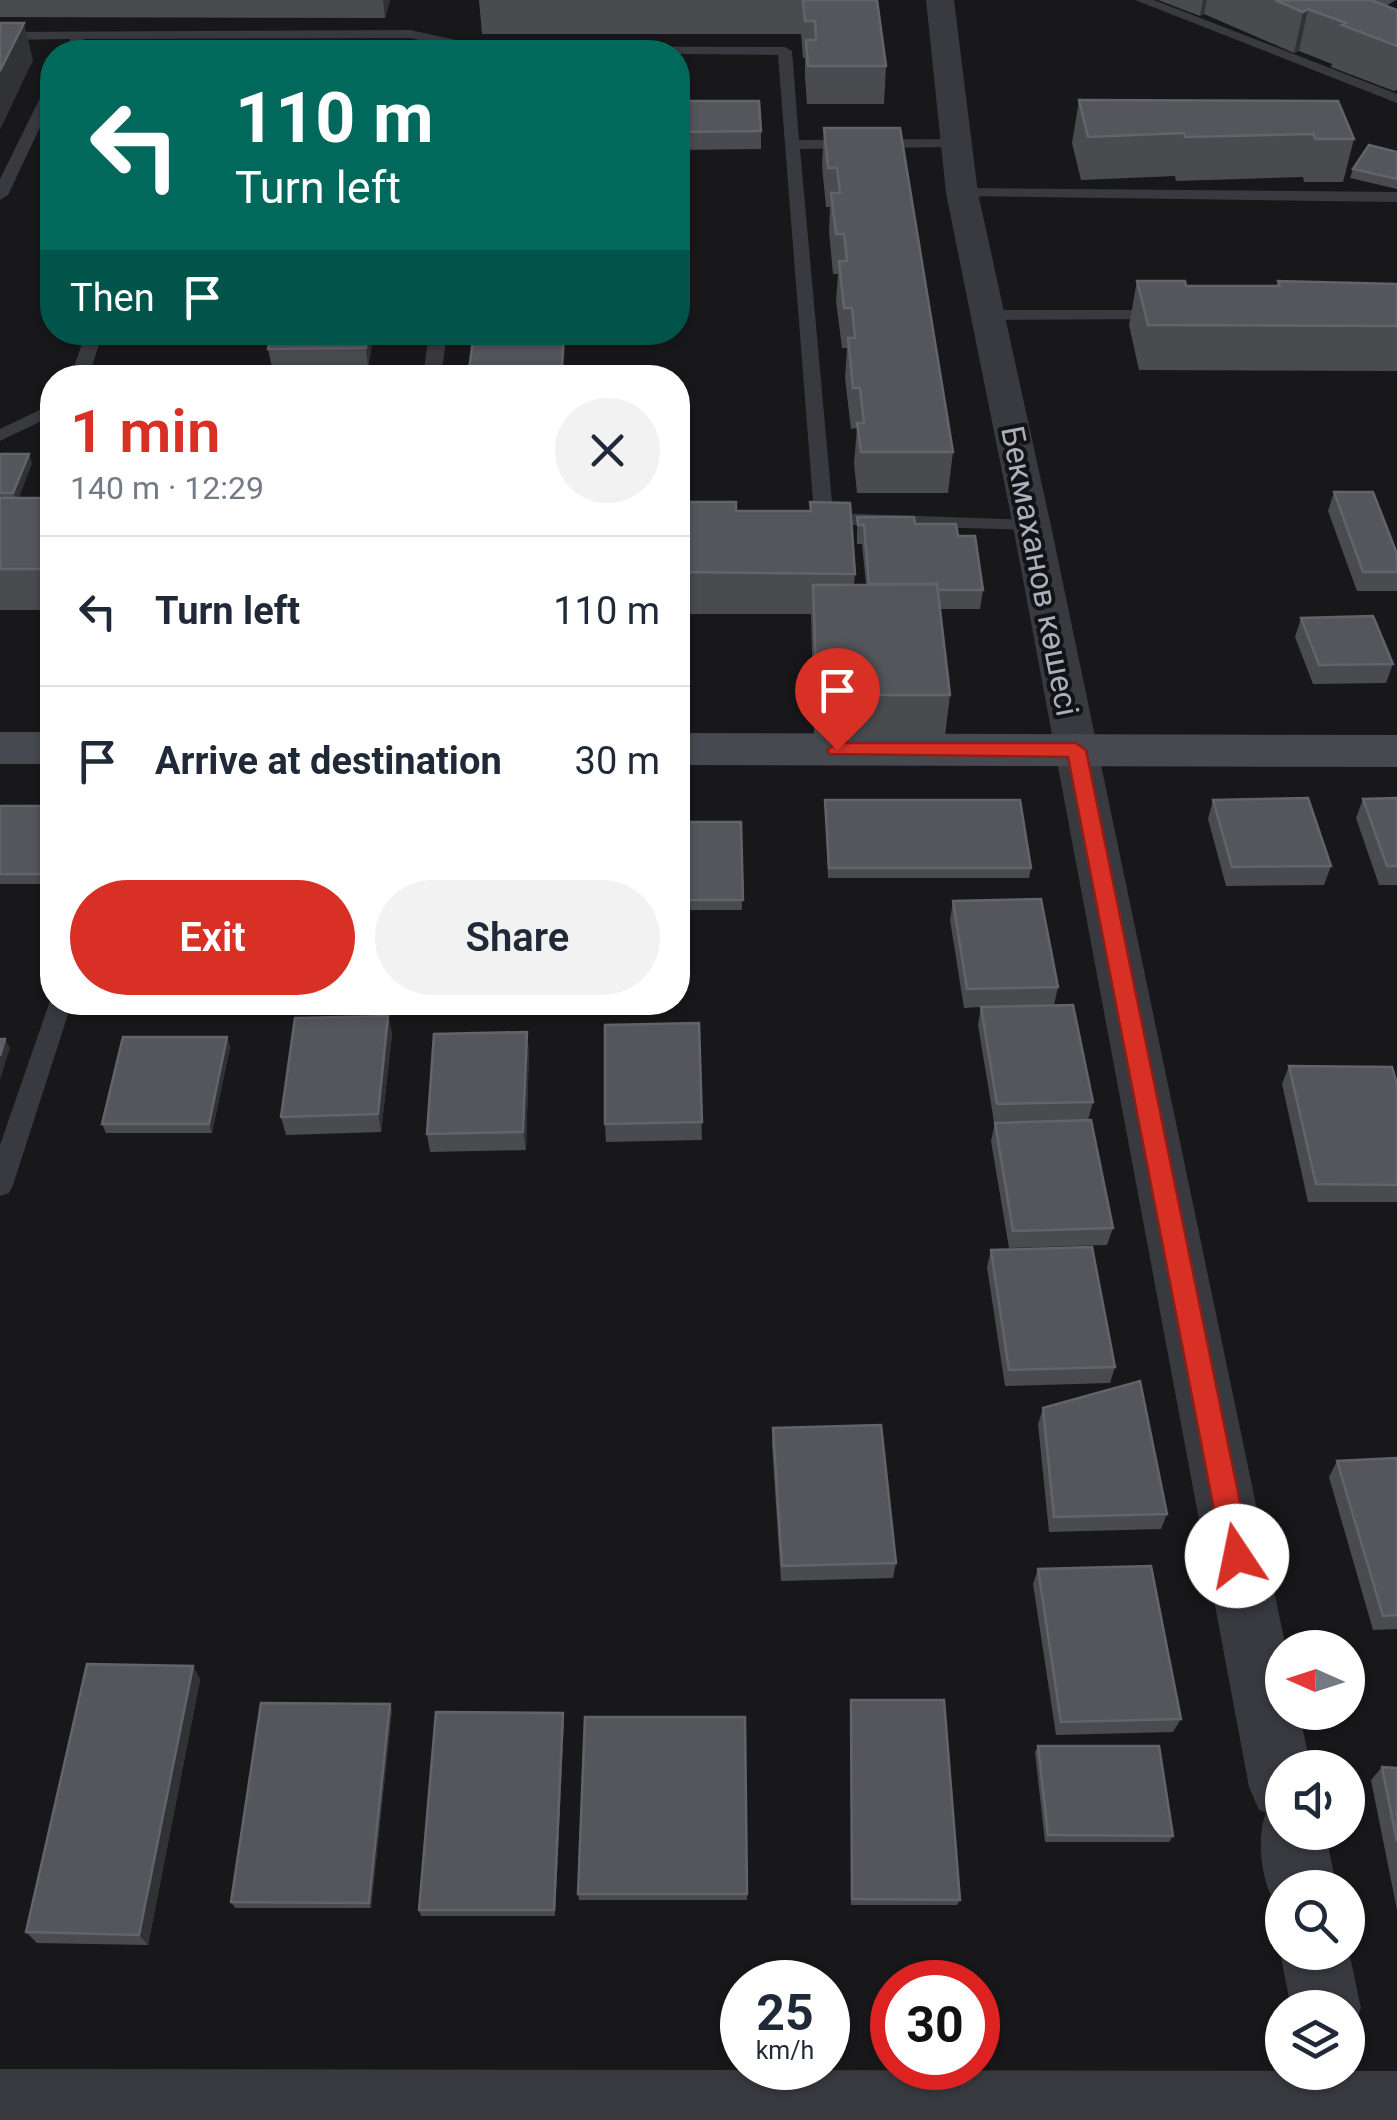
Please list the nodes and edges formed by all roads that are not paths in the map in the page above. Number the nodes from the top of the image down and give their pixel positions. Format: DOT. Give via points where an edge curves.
graph roads {
  1 [pos="940,0"];
  2 [pos="1142,0"];
  3 [pos="78,35"];
  4 [pos="0,36"];
  5 [pos="76,40"];
  6 [pos="437,40"];
  7 [pos="690,51"];
  8 [pos="1397,99"];
  9 [pos="40,113"];
  10 [pos="955,142"];
  11 [pos="792,145"];
  12 [pos="962,193"];
  13 [pos="0,195"];
  14 [pos="1397,197"];
  15 [pos="988,315"];
  16 [pos="1183,315"];
  17 [pos="40,415"];
  18 [pos="0,436"];
  19 [pos="1032,526"];
  20 [pos="0,748"];
  21 [pos="40,748"];
  22 [pos="690,749"];
  23 [pos="1076,750"];
  24 [pos="1397,750"];
  25 [pos="56,1015"];
  26 [pos="0,1184"];
  27 [pos="1275,1750"];
  28 [pos="1358,2101"];
  29 [pos="0,2105"];
  1 -- 10 [label="street, Бекмаханов көшесі"];
  2 -- 8 [label="lane"];
  3 -- 4 [label="lane"];
  3 -- 5 [label="lane"];
  3 -- 6 [label="lane" via="410,34"];
  7 -- 11 [label="lane" via="785,51"];
  9 -- 13 [label="lane"];
  10 -- 11 [label="lane"];
  10 -- 12 [label="street, Бекмаханов көшесі"];
  11 -- 19 [label="lane" via="814,518"];
  12 -- 14 [label="lane"];
  12 -- 15 [label="street, Бекмаханов көшесі"];
  15 -- 16 [label="lane"];
  15 -- 19 [label="street, Бекмаханов көшесі"];
  17 -- 18 [label="lane"];
  19 -- 23 [label="street, Бекмаханов көшесі"];
  20 -- 21 [label="street"];
  22 -- 23 [label="street"];
  23 -- 24 [label="street"];
  23 -- 27 [label="street, Бекмаханов көшесі"];
  25 -- 26 [label="lane"];
  28 -- 29 [label="street"];
}
